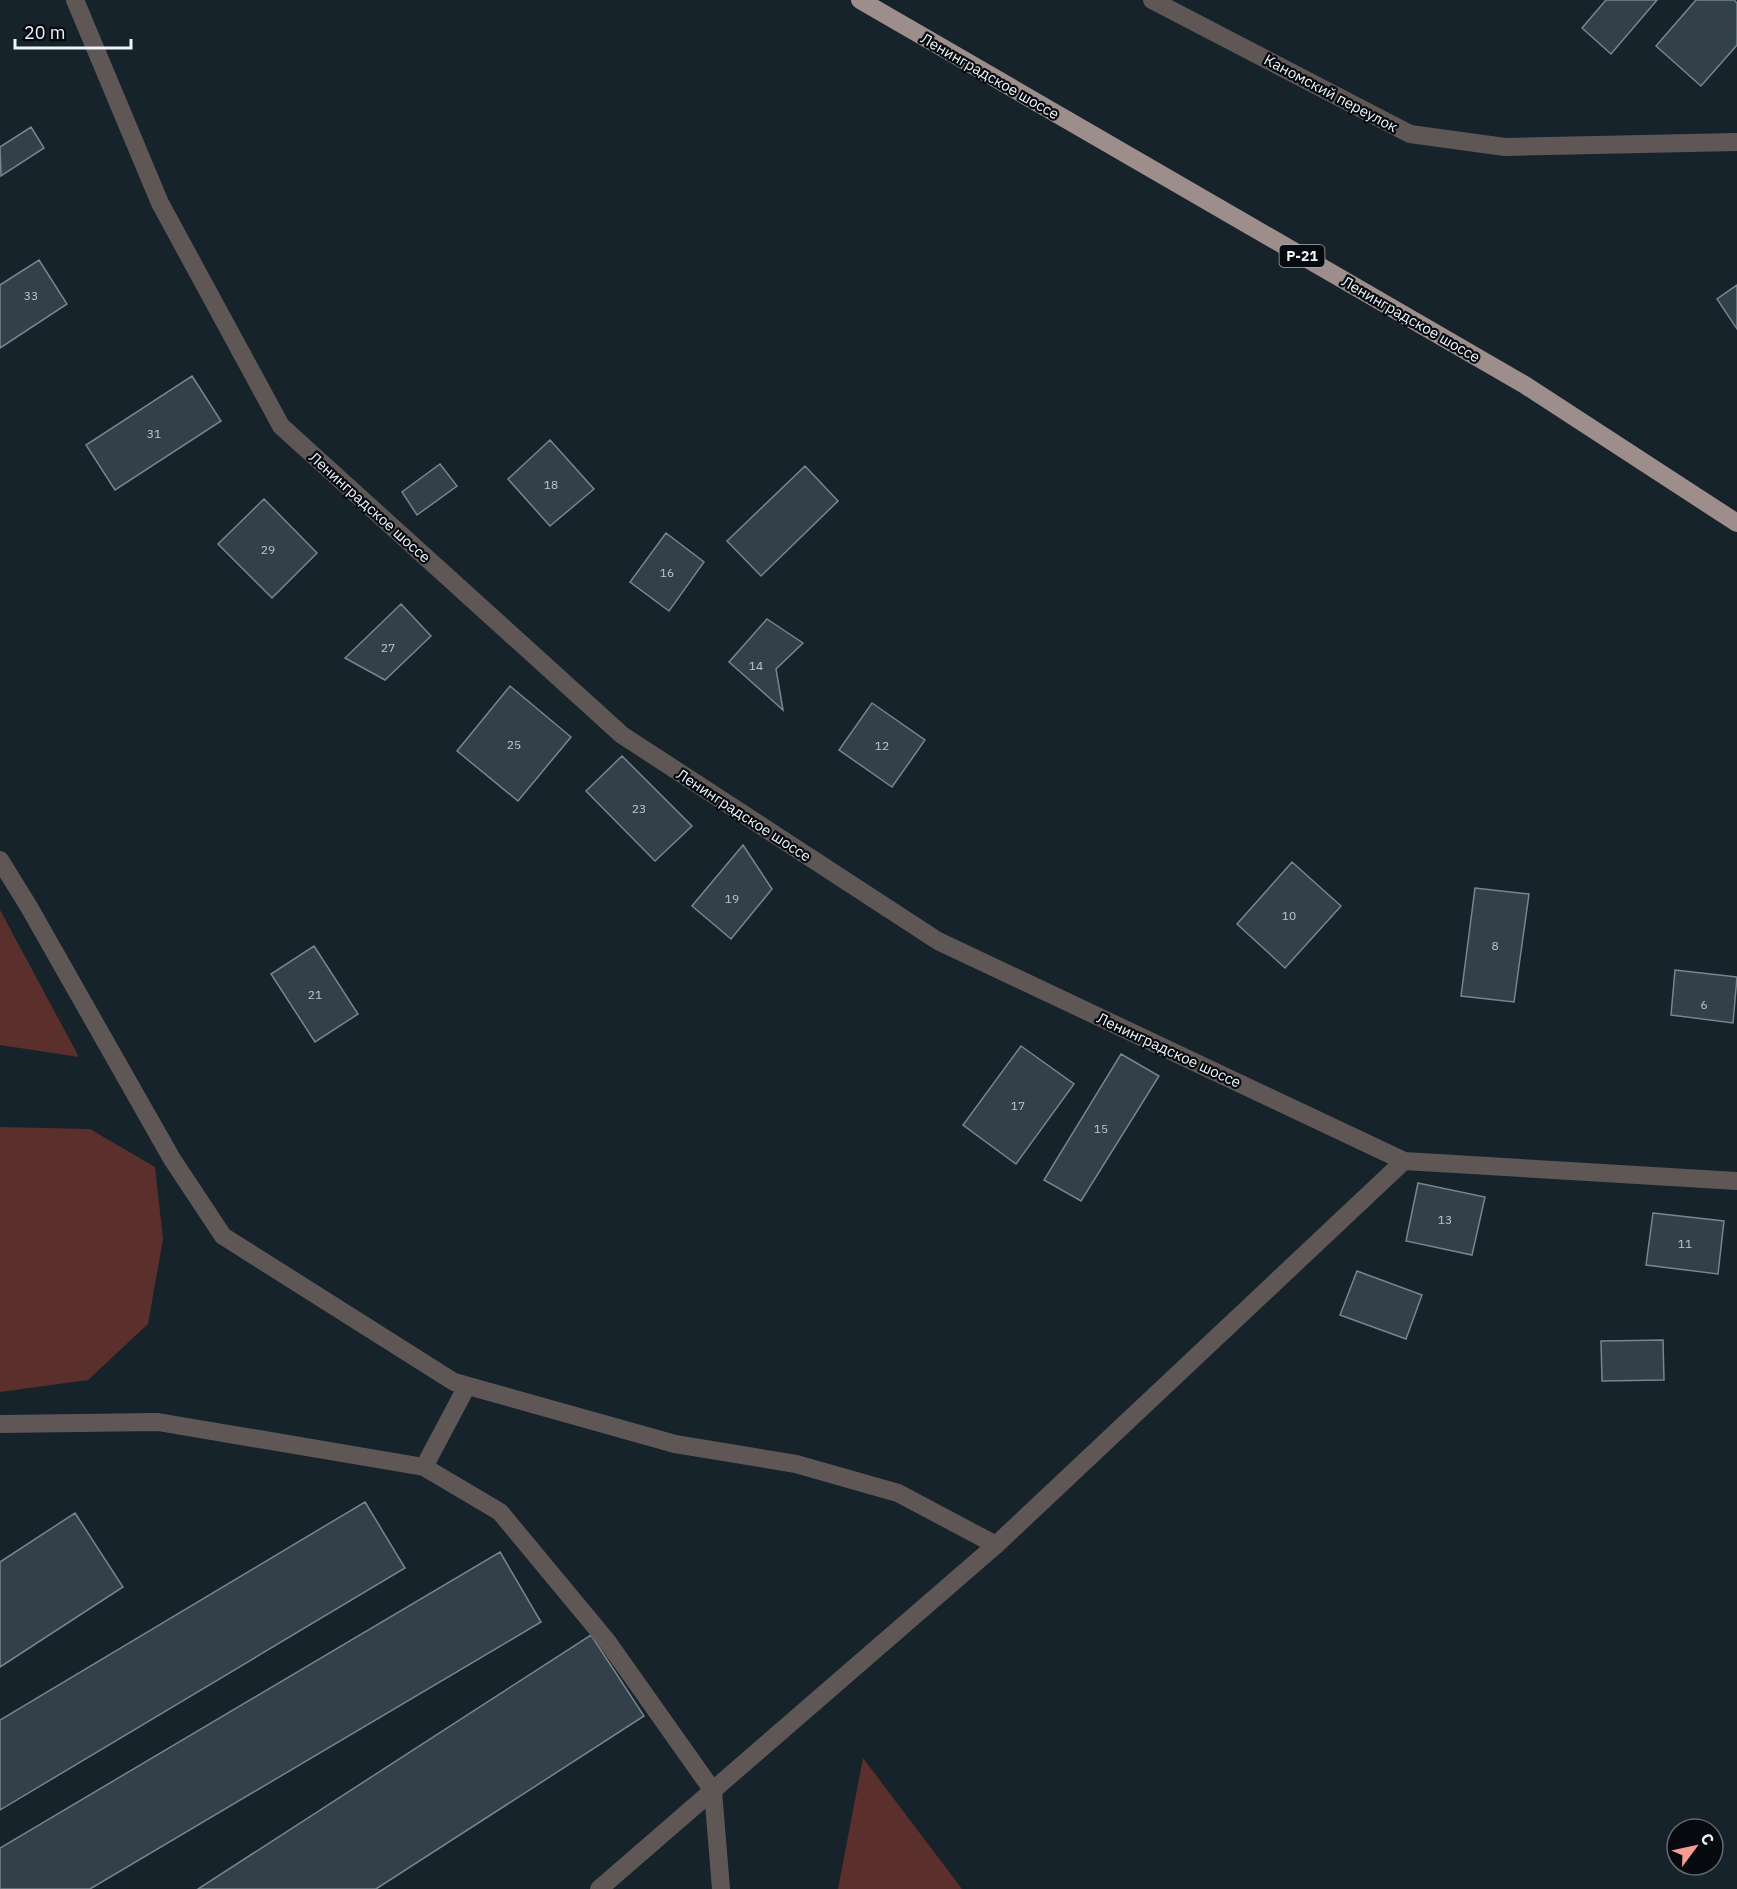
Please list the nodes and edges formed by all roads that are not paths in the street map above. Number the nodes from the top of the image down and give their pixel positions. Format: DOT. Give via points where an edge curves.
graph roads {
  1 [pos="75,0"];
  2 [pos="860,0"];
  3 [pos="1152,0"];
  4 [pos="1737,142"];
  5 [pos="1737,523"];
  6 [pos="0,860"];
  7 [pos="1404,1161"];
  8 [pos="1737,1181"];
  9 [pos="467,1386"];
  10 [pos="0,1424"];
  11 [pos="424,1467"];
  12 [pos="996,1545"];
  13 [pos="713,1791"];
  14 [pos="599,1889"];
  15 [pos="722,1889"];
  1 -- 7 [label="street, Ленинградское шоссе" via="160,203 281,426 622,735 938,941"];
  2 -- 5 [label="main road, Ленинградское шоссе / Р-21" via="1525,385"];
  3 -- 4 [label="street, Каномский переулок" via="1410,134 1505,147"];
  6 -- 9 [label="street" via="172,1159 223,1236 454,1382"];
  7 -- 8 [label="street, Ленинградское шоссе"];
  7 -- 12 [label="street"];
  9 -- 11 [label="street"];
  9 -- 12 [label="street" via="675,1444 796,1464 898,1493"];
  10 -- 11 [label="street" via="158,1422"];
  11 -- 13 [label="street" via="500,1512 607,1641"];
  12 -- 13 [label="street"];
  13 -- 14 [label="street"];
  13 -- 15 [label="street"];
}
